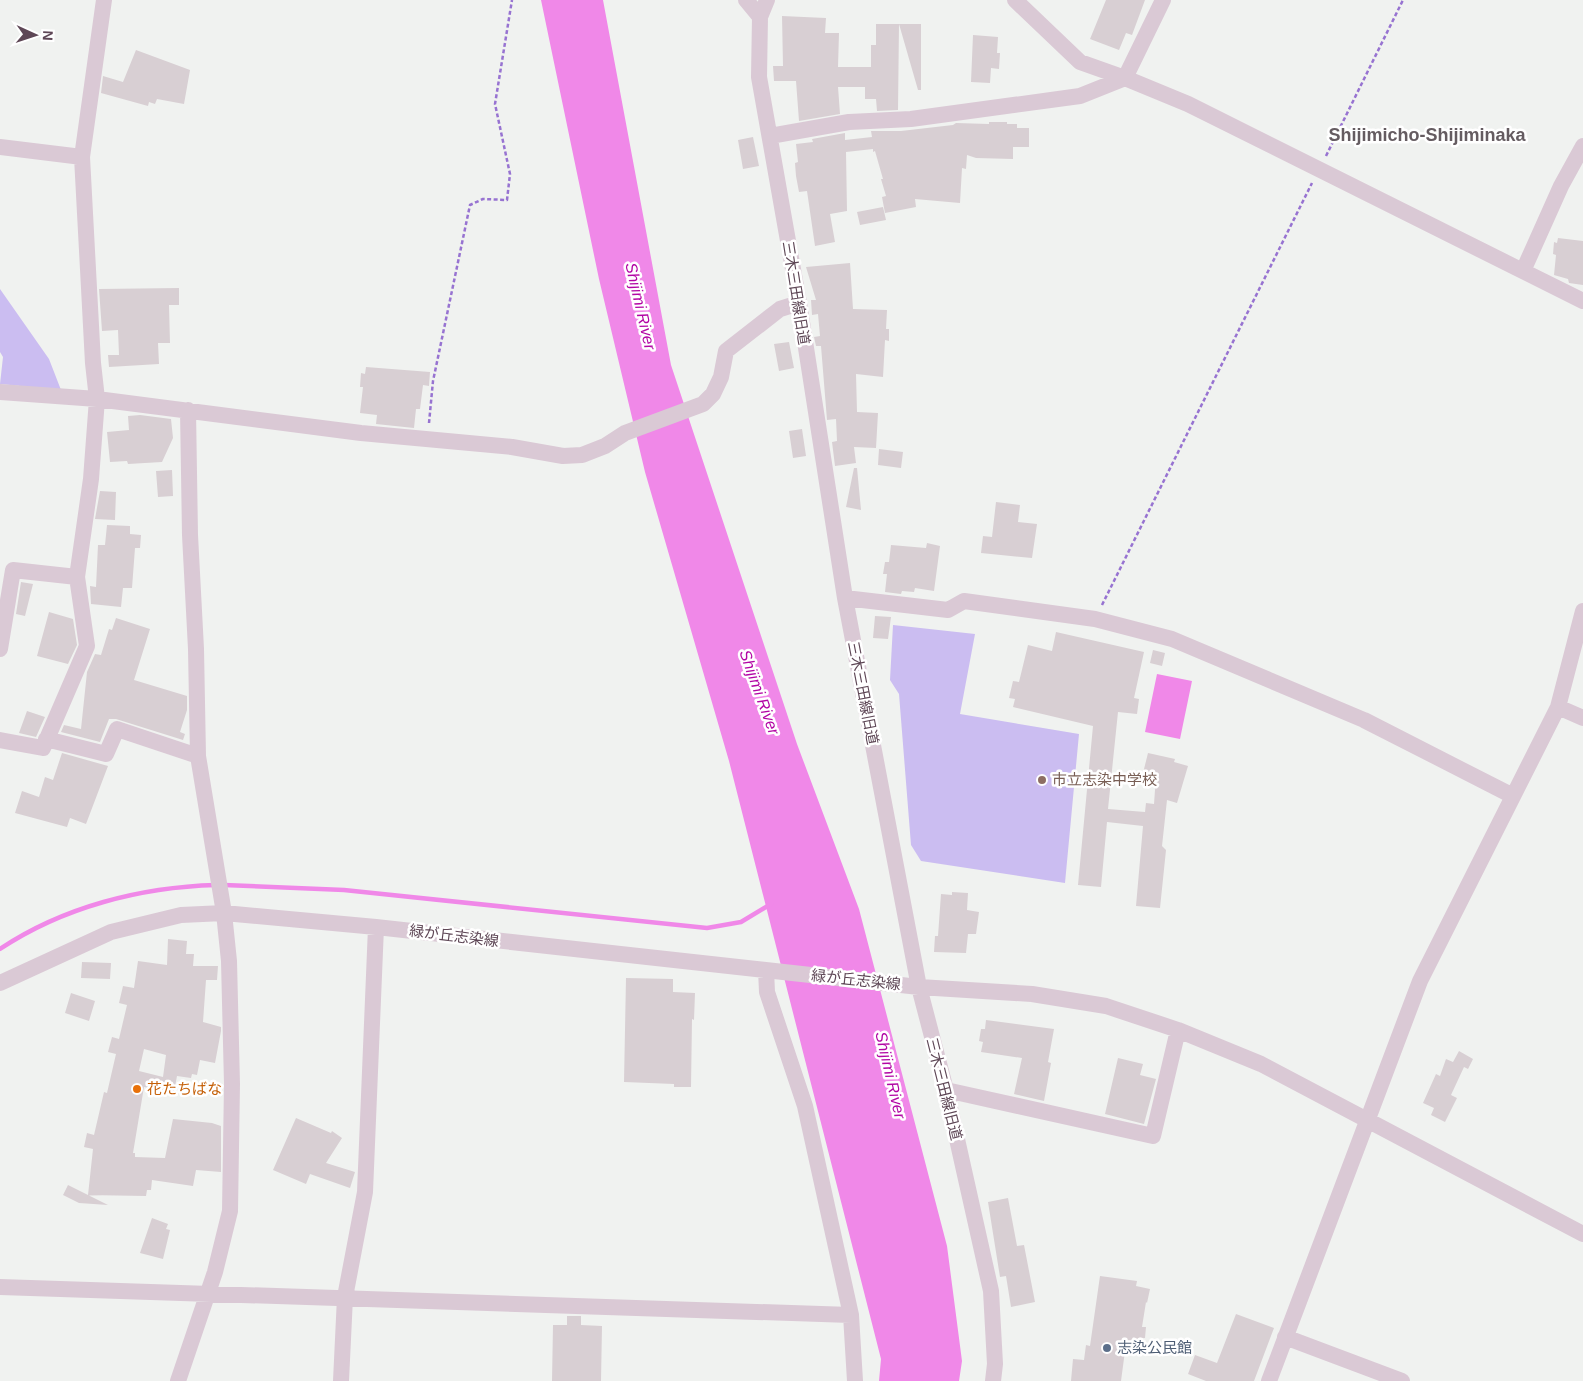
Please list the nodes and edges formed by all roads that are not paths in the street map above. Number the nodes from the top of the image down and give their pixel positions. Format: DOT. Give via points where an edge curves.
graph roads {
  1 [pos="104,0"];
  2 [pos="746,0"];
  3 [pos="767,0"];
  4 [pos="1015,0"];
  5 [pos="1164,0"];
  6 [pos="760,17"];
  7 [pos="1125,78"];
  8 [pos="770,136"];
  9 [pos="1583,146"];
  10 [pos="0,147"];
  11 [pos="82,156"];
  12 [pos="1523,271"];
  13 [pos="1583,301"];
  14 [pos="799,303"];
  15 [pos="0,392"];
  16 [pos="97,399"];
  17 [pos="188,410"];
  18 [pos="77,577"];
  19 [pos="845,598"];
  20 [pos="1583,612"];
  21 [pos="0,649"];
  22 [pos="1558,707"];
  23 [pos="1583,718"];
  24 [pos="46,739"];
  25 [pos="0,740"];
  26 [pos="198,756"];
  27 [pos="1512,796"];
  28 [pos="224,913"];
  29 [pos="376,927"];
  30 [pos="766,970"];
  31 [pos="0,983"];
  32 [pos="919,987"];
  33 [pos="1178,1030"];
  34 [pos="946,1090"];
  35 [pos="1368,1120"];
  36 [pos="1583,1234"];
  37 [pos="0,1287"];
  38 [pos="206,1294"];
  39 [pos="345,1297"];
  40 [pos="851,1315"];
  41 [pos="1285,1337"];
  42 [pos="178,1381"];
  43 [pos="341,1381"];
  44 [pos="855,1381"];
  45 [pos="993,1381"];
  46 [pos="1269,1381"];
  47 [pos="1402,1381"];
  1 -- 11 [label="street"];
  2 -- 6 [label="street"];
  3 -- 6 [label="street, 三木三田線旧道"];
  4 -- 7 [label="street" via="1080,62"];
  5 -- 7 [label="street"];
  6 -- 8 [label="street, 三木三田線旧道" via="759,77"];
  7 -- 8 [label="street" via="1080,96 911,119 849,122"];
  7 -- 12 [label="street" via="1188,104 1320,168"];
  8 -- 14 [label="street, 三木三田線旧道"];
  9 -- 12 [label="street" via="1561,186"];
  10 -- 11 [label="street"];
  11 -- 16 [label="street"];
  12 -- 13 [label="street"];
  14 -- 17 [label="street" via="780,309 726,351 721,377 713,394 703,404 625,433 582,454 563,456 512,447 361,433"];
  14 -- 19 [label="street, 三木三田線旧道"];
  15 -- 16 [label="street"];
  16 -- 17 [label="street"];
  16 -- 18 [label="street" via="91,479"];
  17 -- 26 [label="street"];
  18 -- 21 [label="street" via="13,570"];
  18 -- 24 [label="street" via="87,646"];
  19 -- 27 [label="street" via="948,610 964,601 1095,618 1172,639 1364,720"];
  19 -- 32 [label="street, 三木三田線旧道"];
  20 -- 22 [label="street"];
  22 -- 23 [label="street"];
  22 -- 27 [label="street"];
  24 -- 25 [label="street" via="43,748"];
  24 -- 26 [label="street" via="106,754 117,729"];
  26 -- 28 [label="street"];
  27 -- 35 [label="street" via="1420,981"];
  28 -- 29 [label="street, 緑が丘志染線"];
  28 -- 31 [label="street, 緑が丘志染線" via="181,915 111,932"];
  28 -- 38 [label="street" via="231,998 230,1211 216,1272"];
  29 -- 30 [label="street, 緑が丘志染線"];
  29 -- 39 [label="street" via="365,1192"];
  30 -- 32 [label="street, 緑が丘志染線"];
  30 -- 40 [label="street" via="767,992 805,1106"];
  32 -- 33 [label="street, 緑が丘志染線" via="1032,994 1106,1006"];
  32 -- 34 [label="street, 三木三田線旧道"];
  33 -- 34 [label="street" via="1153,1136"];
  33 -- 35 [label="street, 緑が丘志染線" via="1261,1064"];
  34 -- 45 [label="street, 三木三田線旧道" via="991,1290"];
  35 -- 36 [label="street, 緑が丘志染線"];
  35 -- 41 [label="street"];
  37 -- 38 [label="street"];
  38 -- 39 [label="street"];
  38 -- 42 [label="street"];
  39 -- 40 [label="street"];
  39 -- 43 [label="street"];
  40 -- 44 [label="street"];
  41 -- 46 [label="street"];
  41 -- 47 [label="street"];
}
